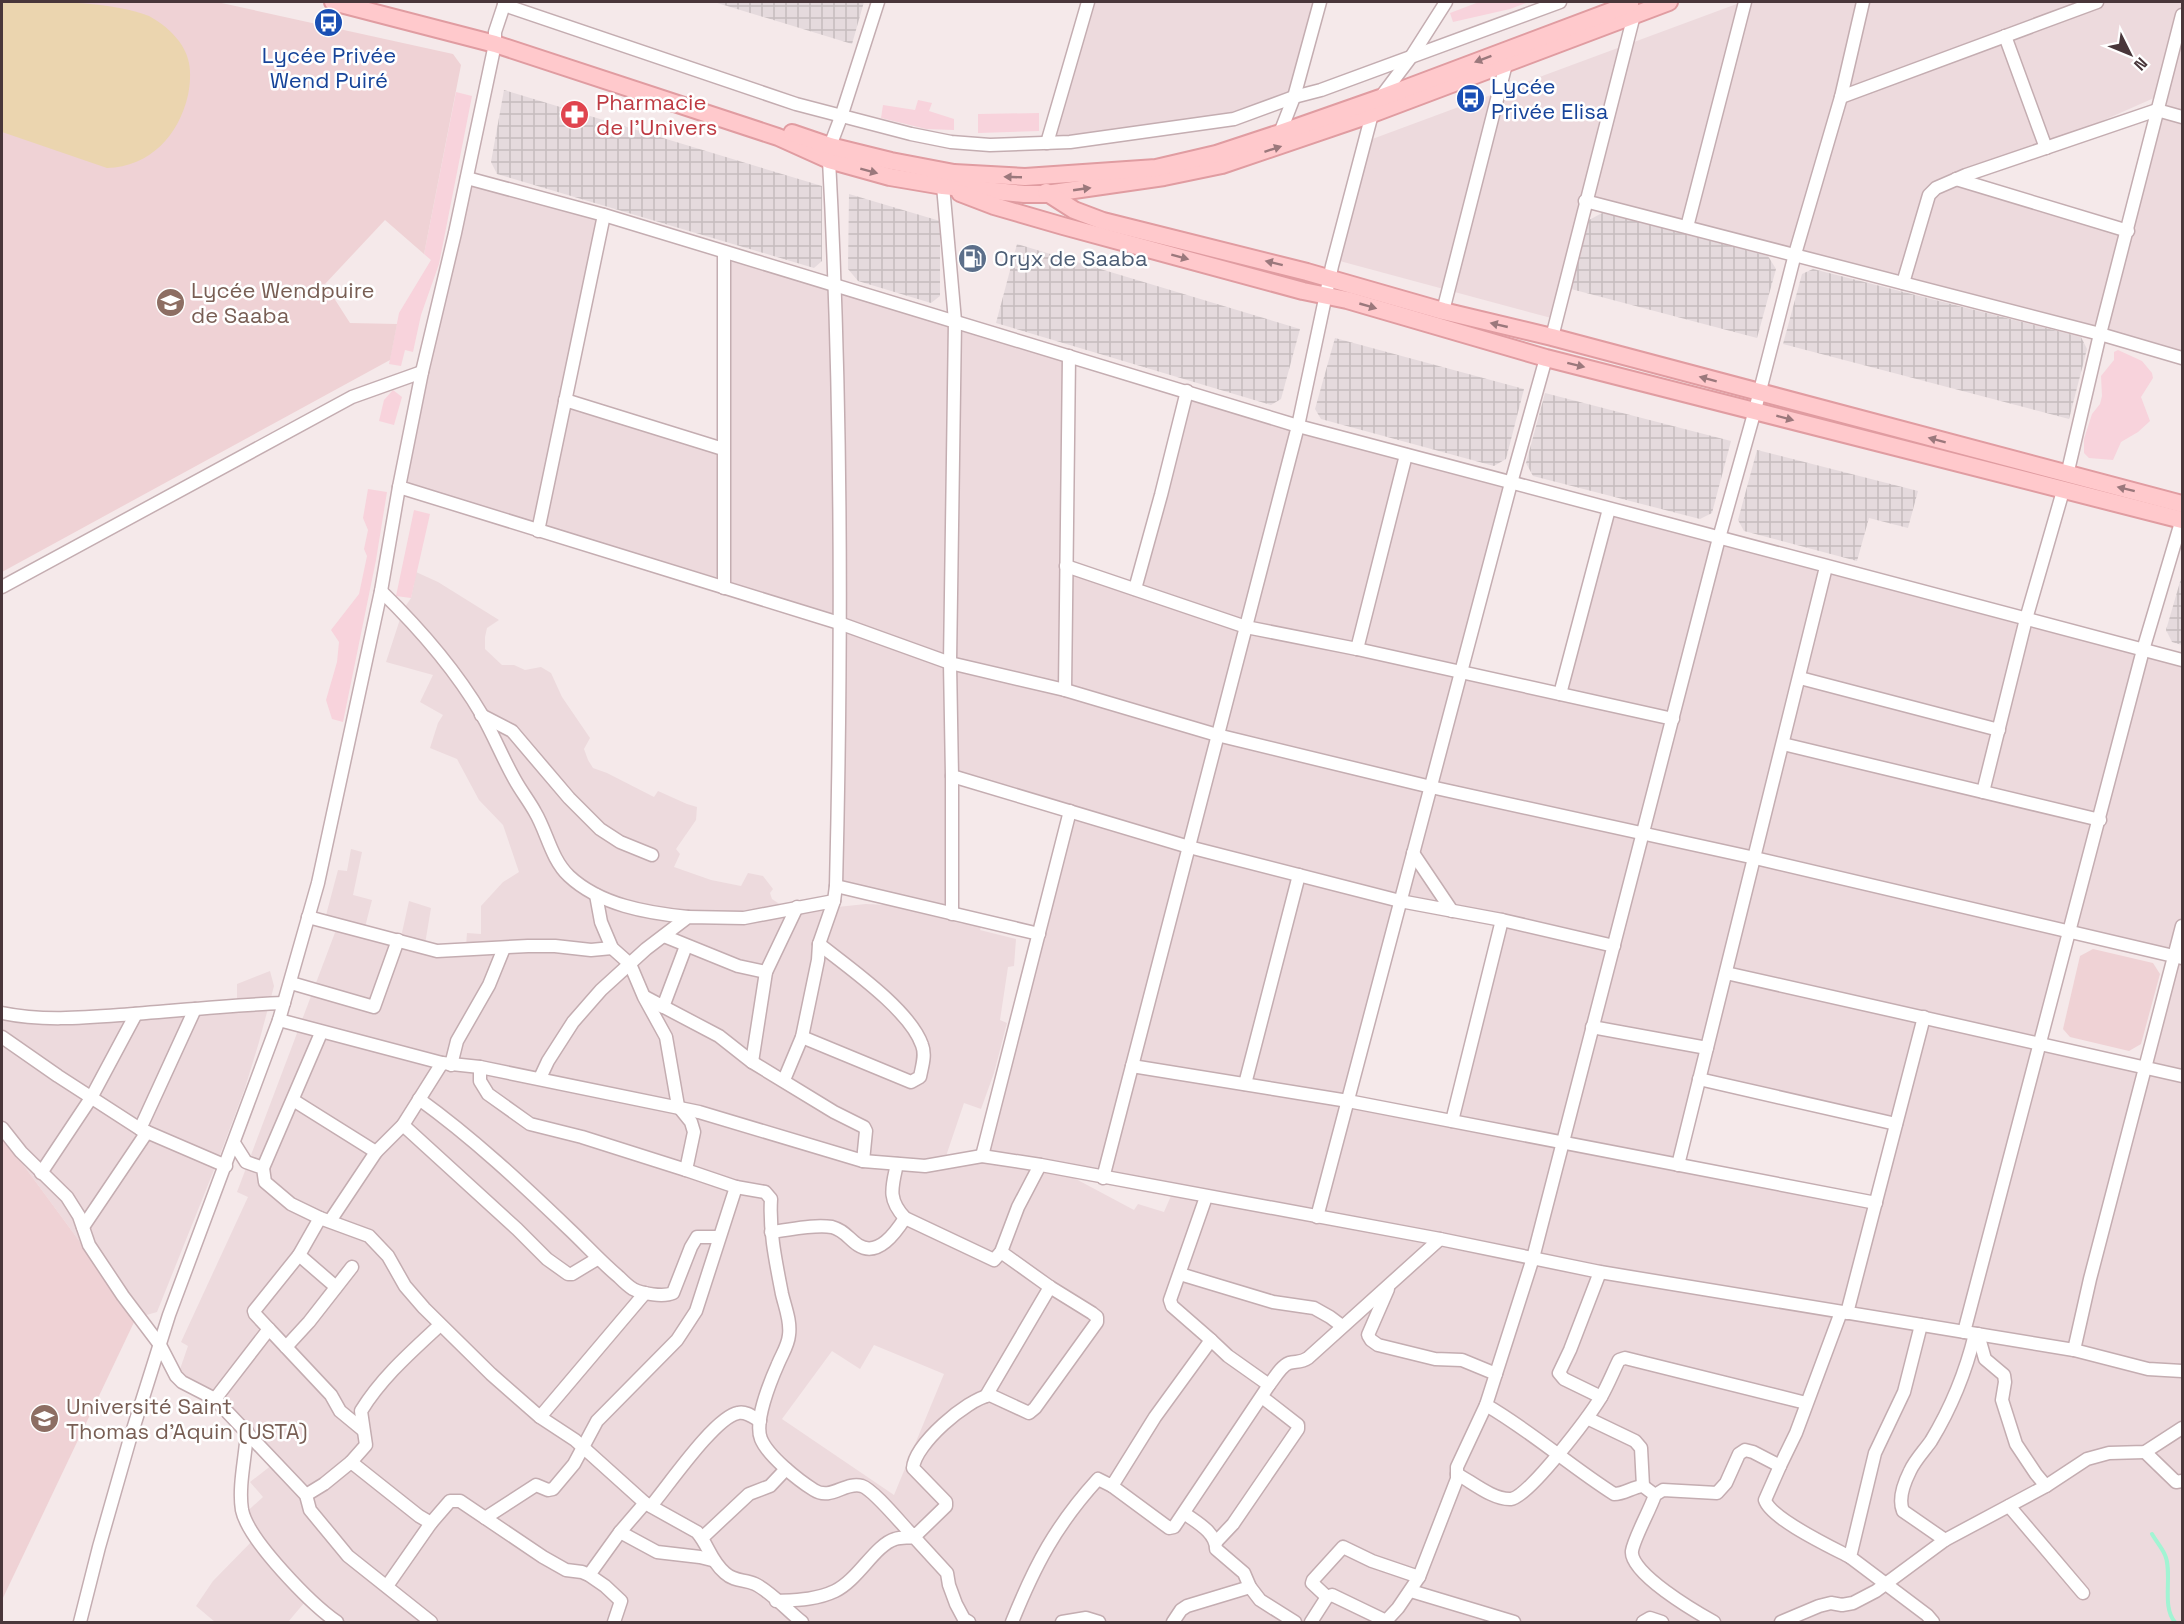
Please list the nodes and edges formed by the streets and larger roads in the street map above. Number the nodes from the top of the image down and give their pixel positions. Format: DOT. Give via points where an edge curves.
graph roads {
  1 [pos="333,2"];
  2 [pos="367,2"];
  3 [pos="878,2"];
  4 [pos="1088,2"];
  5 [pos="1320,2"];
  6 [pos="1446,2"];
  7 [pos="1560,2"];
  8 [pos="1669,2"];
  9 [pos="1745,2"];
  10 [pos="1863,2"];
  11 [pos="504,3"];
  12 [pos="2090,3"];
  13 [pos="1635,8"];
  14 [pos="2182,15"];
  15 [pos="2005,36"];
  16 [pos="495,38"];
  17 [pos="1411,57"];
  18 [pos="1506,64"];
  19 [pos="1841,96"];
  20 [pos="1294,97"];
  21 [pos="1380,98"];
  22 [pos="2157,110"];
  23 [pos="1372,114"];
  24 [pos="841,117"];
  25 [pos="2182,117"];
  26 [pos="1280,133"];
  27 [pos="1047,143"];
  28 [pos="2046,148"];
  29 [pos="830,153"];
  30 [pos="1043,176"];
  31 [pos="467,178"];
  32 [pos="1956,179"];
  33 [pos="943,186"];
  34 [pos="1046,194"];
  35 [pos="1585,201"];
  36 [pos="604,215"];
  37 [pos="1687,226"];
  38 [pos="2128,231"];
  39 [pos="724,252"];
  40 [pos="1795,254"];
  41 [pos="1330,279"];
  42 [pos="1903,283"];
  43 [pos="836,285"];
  44 [pos="1326,296"];
  45 [pos="1443,311"];
  46 [pos="955,321"];
  47 [pos="2100,334"];
  48 [pos="1552,337"];
  49 [pos="1070,356"];
  50 [pos="1546,358"];
  51 [pos="2182,358"];
  52 [pos="422,372"];
  53 [pos="1187,391"];
  54 [pos="565,400"];
  55 [pos="1757,402"];
  56 [pos="1298,426"];
  57 [pos="723,449"];
  58 [pos="1406,455"];
  59 [pos="1511,483"];
  60 [pos="2065,483"];
  61 [pos="399,487"];
  62 [pos="2182,504"];
  63 [pos="1609,509"];
  64 [pos="2182,520"];
  65 [pos="538,531"];
  66 [pos="1719,538"];
  67 [pos="1066,566"];
  68 [pos="1826,567"];
  69 [pos="2,587"];
  70 [pos="724,588"];
  71 [pos="1136,589"];
  72 [pos="381,591"];
  73 [pos="2026,619"];
  74 [pos="839,623"];
  75 [pos="1246,627"];
  76 [pos="1357,649"];
  77 [pos="2144,650"];
  78 [pos="2182,660"];
  79 [pos="950,663"];
  80 [pos="1461,672"];
  81 [pos="1800,678"];
  82 [pos="1065,690"];
  83 [pos="1560,694"];
  84 [pos="481,715"];
  85 [pos="1673,719"];
  86 [pos="1999,730"];
  87 [pos="1217,735"];
  88 [pos="1783,744"];
  89 [pos="952,776"];
  90 [pos="1431,787"];
  91 [pos="1983,792"];
  92 [pos="1070,811"];
  93 [pos="2100,820"];
  94 [pos="1643,833"];
  95 [pos="1189,847"];
  96 [pos="1413,853"];
  97 [pos="652,855"];
  98 [pos="1755,858"];
  99 [pos="1299,875"];
  100 [pos="836,886"];
  101 [pos="596,895"];
  102 [pos="834,901"];
  103 [pos="1400,901"];
  104 [pos="797,907"];
  105 [pos="1452,911"];
  106 [pos="952,914"];
  107 [pos="308,917"];
  108 [pos="688,917"];
  109 [pos="1502,920"];
  110 [pos="2182,926"];
  111 [pos="2070,932"];
  112 [pos="1038,934"];
  113 [pos="664,936"];
  114 [pos="398,940"];
  115 [pos="819,944"];
  116 [pos="686,946"];
  117 [pos="1614,946"];
  118 [pos="504,948"];
  119 [pos="612,948"];
  120 [pos="2179,957"];
  121 [pos="630,964"];
  122 [pos="766,972"];
  123 [pos="1726,973"];
  124 [pos="291,983"];
  125 [pos="644,997"];
  126 [pos="284,1003"];
  127 [pos="663,1007"];
  128 [pos="195,1009"];
  129 [pos="2,1013"];
  130 [pos="136,1014"];
  131 [pos="1924,1017"];
  132 [pos="279,1020"];
  133 [pos="1592,1027"];
  134 [pos="321,1033"];
  135 [pos="2,1037"];
  136 [pos="802,1037"];
  137 [pos="2041,1044"];
  138 [pos="1707,1048"];
  139 [pos="752,1062"];
  140 [pos="447,1064"];
  141 [pos="1132,1066"];
  142 [pos="480,1067"];
  143 [pos="2145,1067"];
  144 [pos="2182,1076"];
  145 [pos="540,1078"];
  146 [pos="1699,1079"];
  147 [pos="784,1080"];
  148 [pos="1245,1084"];
  149 [pos="91,1098"];
  150 [pos="419,1099"];
  151 [pos="293,1100"];
  152 [pos="1348,1101"];
  153 [pos="678,1106"];
  154 [pos="1452,1121"];
  155 [pos="1896,1124"];
  156 [pos="403,1125"];
  157 [pos="2,1128"];
  158 [pos="143,1130"];
  159 [pos="234,1143"];
  160 [pos="1562,1143"];
  161 [pos="376,1152"];
  162 [pos="981,1156"];
  163 [pos="863,1161"];
  164 [pos="897,1164"];
  165 [pos="1040,1165"];
  166 [pos="1678,1165"];
  167 [pos="226,1166"];
  168 [pos="263,1168"];
  169 [pos="686,1170"];
  170 [pos="41,1173"];
  171 [pos="1102,1178"];
  172 [pos="736,1187"];
  173 [pos="1206,1197"];
  174 [pos="1876,1203"];
  175 [pos="1317,1217"];
  176 [pos="905,1218"];
  177 [pos="325,1219"];
  178 [pos="83,1227"];
  179 [pos="771,1232"];
  180 [pos="719,1237"];
  181 [pos="1440,1239"];
  182 [pos="1001,1252"];
  183 [pos="298,1255"];
  184 [pos="1533,1258"];
  185 [pos="597,1259"];
  186 [pos="352,1267"];
  187 [pos="1600,1272"];
  188 [pos="1180,1274"];
  189 [pos="1390,1284"];
  190 [pos="336,1287"];
  191 [pos="1050,1287"];
  192 [pos="645,1293"];
  193 [pos="1844,1312"];
  194 [pos="440,1325"];
  195 [pos="1920,1325"];
  196 [pos="1342,1326"];
  197 [pos="269,1329"];
  198 [pos="1972,1333"];
  199 [pos="1211,1340"];
  200 [pos="160,1345"];
  201 [pos="286,1347"];
  202 [pos="2073,1350"];
  203 [pos="2182,1371"];
  204 [pos="1496,1374"];
  205 [pos="1269,1385"];
  206 [pos="986,1396"];
  207 [pos="1262,1397"];
  208 [pos="1600,1397"];
  209 [pos="215,1399"];
  210 [pos="1806,1403"];
  211 [pos="1486,1405"];
  212 [pos="540,1417"];
  213 [pos="1587,1418"];
  214 [pos="760,1421"];
  215 [pos="2182,1428"];
  216 [pos="363,1430"];
  217 [pos="247,1431"];
  218 [pos="583,1448"];
  219 [pos="2145,1452"];
  220 [pos="1557,1456"];
  221 [pos="351,1462"];
  222 [pos="1780,1466"];
  223 [pos="786,1469"];
  224 [pos="1457,1474"];
  225 [pos="2182,1481"];
  226 [pos="2046,1485"];
  227 [pos="1112,1486"];
  228 [pos="1643,1486"];
  229 [pos="306,1495"];
  230 [pos="1655,1495"];
  231 [pos="648,1504"];
  232 [pos="2009,1506"];
  233 [pos="1184,1513"];
  234 [pos="485,1518"];
  235 [pos="432,1523"];
  236 [pos="620,1532"];
  237 [pos="914,1537"];
  238 [pos="702,1538"];
  239 [pos="1945,1540"];
  240 [pos="1216,1542"];
  241 [pos="1850,1557"];
  242 [pos="712,1560"];
  243 [pos="589,1575"];
  244 [pos="1419,1577"];
  245 [pos="1885,1583"];
  246 [pos="387,1586"];
  247 [pos="1250,1587"];
  248 [pos="1411,1591"];
  249 [pos="2083,1593"];
  250 [pos="1327,1597"];
  251 [pos="776,1601"];
  252 [pos="1385,1622"];
  253 [pos="80,1623"];
  254 [pos="337,1623"];
  255 [pos="431,1623"];
  256 [pos="614,1623"];
  257 [pos="802,1623"];
  258 [pos="969,1623"];
  259 [pos="1012,1623"];
  260 [pos="1062,1623"];
  261 [pos="1099,1623"];
  262 [pos="1173,1623"];
  263 [pos="1295,1623"];
  264 [pos="1311,1623"];
  265 [pos="1514,1623"];
  266 [pos="1643,1623"];
  267 [pos="1662,1623"];
  268 [pos="1714,1623"];
  269 [pos="1781,1623"];
  270 [pos="1933,1623"];
  1 -- 16 [label="street"];
  2 -- 16 [label="street"];
  3 -- 24 [label="street"];
  4 -- 27 [label="street"];
  5 -- 20 [label="street"];
  6 -- 17 [label="street"];
  7 -- 17 [label="street"];
  8 -- 13 [label="street"];
  9 -- 37 [label="street"];
  10 -- 19 [label="street"];
  11 -- 16 [label="street"];
  11 -- 24 [label="street"];
  12 -- 15 [label="street"];
  13 -- 18 [label="street"];
  13 -- 21 [label="street, one-way"];
  13 -- 35 [label="street"];
  14 -- 22 [label="street"];
  15 -- 19 [label="street"];
  15 -- 28 [label="street"];
  16 -- 29 [label="street" via="661,91"];
  16 -- 31 [label="street"];
  17 -- 20 [label="street"];
  17 -- 21 [label="street"];
  18 -- 23 [label="street"];
  18 -- 45 [label="street"];
  19 -- 40 [label="street"];
  20 -- 26 [label="street"];
  20 -- 27 [label="street" via="1234,119"];
  21 -- 23 [label="street"];
  21 -- 26 [label="street"];
  22 -- 25 [label="street"];
  22 -- 28 [label="street"];
  22 -- 38 [label="street"];
  34 -- 23 [label="street, one-way" via="1222,165"];
  23 -- 41 [label="street"];
  24 -- 27 [label="street" via="951,142"];
  24 -- 29 [label="street"];
  26 -- 30 [label="street" via="1156,168"];
  28 -- 32 [label="street"];
  30 -- 29 [label="street, one-way" via="954,173"];
  29 -- 33 [label="street, one-way" via="890,177"];
  29 -- 43 [label="street"];
  30 -- 34 [label="street"];
  31 -- 36 [label="street"];
  31 -- 52 [label="street"];
  32 -- 38 [label="street"];
  32 -- 42 [label="street" via="1929,195"];
  33 -- 34 [label="street"];
  33 -- 44 [label="street, one-way" via="1063,226"];
  33 -- 46 [label="street"];
  41 -- 34 [label="street, one-way" via="1103,220"];
  35 -- 37 [label="street"];
  35 -- 48 [label="street"];
  36 -- 39 [label="street"];
  36 -- 54 [label="street"];
  37 -- 40 [label="street"];
  38 -- 47 [label="street"];
  39 -- 43 [label="street"];
  39 -- 57 [label="street"];
  40 -- 42 [label="street"];
  40 -- 55 [label="street"];
  41 -- 44 [label="street"];
  41 -- 45 [label="street"];
  42 -- 47 [label="street"];
  43 -- 46 [label="street"];
  43 -- 74 [label="street"];
  44 -- 50 [label="street, one-way"];
  44 -- 56 [label="street"];
  48 -- 45 [label="street, one-way"];
  46 -- 49 [label="street"];
  46 -- 79 [label="street"];
  47 -- 51 [label="street"];
  47 -- 60 [label="street"];
  55 -- 48 [label="street, one-way"];
  49 -- 53 [label="street"];
  49 -- 67 [label="street"];
  50 -- 55 [label="street, one-way"];
  50 -- 59 [label="street"];
  52 -- 61 [label="street"];
  52 -- 69 [label="street" via="352,397"];
  53 -- 56 [label="street"];
  53 -- 71 [label="street"];
  54 -- 57 [label="street"];
  54 -- 65 [label="street"];
  55 -- 60 [label="street"];
  55 -- 66 [label="street"];
  56 -- 58 [label="street"];
  56 -- 75 [label="street"];
  57 -- 70 [label="street"];
  58 -- 59 [label="street"];
  58 -- 76 [label="street"];
  59 -- 63 [label="street"];
  59 -- 80 [label="street"];
  62 -- 60 [label="street, one-way"];
  60 -- 64 [label="street"];
  60 -- 73 [label="street"];
  61 -- 65 [label="street"];
  61 -- 72 [label="street"];
  63 -- 66 [label="street"];
  63 -- 83 [label="street"];
  64 -- 77 [label="street"];
  65 -- 70 [label="street"];
  66 -- 68 [label="street"];
  66 -- 85 [label="street"];
  67 -- 71 [label="street"];
  67 -- 82 [label="street"];
  68 -- 73 [label="street"];
  68 -- 81 [label="street"];
  70 -- 74 [label="street"];
  71 -- 75 [label="street"];
  72 -- 84 [label="street" via="405,613 450,668"];
  72 -- 107 [label="street"];
  73 -- 77 [label="street"];
  73 -- 86 [label="street"];
  74 -- 79 [label="street"];
  74 -- 100 [label="street"];
  75 -- 76 [label="street"];
  75 -- 87 [label="street"];
  76 -- 80 [label="street"];
  77 -- 78 [label="street"];
  77 -- 93 [label="street"];
  79 -- 82 [label="street"];
  79 -- 89 [label="street"];
  80 -- 83 [label="street"];
  80 -- 90 [label="street"];
  81 -- 86 [label="street"];
  81 -- 88 [label="street"];
  82 -- 87 [label="street"];
  83 -- 85 [label="street"];
  84 -- 97 [label="street" via="512,731 600,829"];
  84 -- 101 [label="street" via="536,813 557,861 569,876"];
  85 -- 94 [label="street"];
  86 -- 91 [label="street"];
  87 -- 90 [label="street"];
  87 -- 95 [label="street"];
  88 -- 91 [label="street"];
  88 -- 98 [label="street"];
  89 -- 92 [label="street"];
  89 -- 106 [label="street"];
  90 -- 94 [label="street"];
  90 -- 96 [label="street"];
  91 -- 93 [label="street"];
  92 -- 95 [label="street"];
  92 -- 112 [label="street"];
  93 -- 111 [label="street"];
  94 -- 98 [label="street"];
  94 -- 117 [label="street"];
  95 -- 99 [label="street"];
  95 -- 141 [label="street"];
  96 -- 103 [label="street"];
  96 -- 105 [label="street"];
  98 -- 111 [label="street"];
  98 -- 123 [label="street"];
  99 -- 103 [label="street"];
  99 -- 148 [label="street"];
  100 -- 102 [label="street"];
  100 -- 106 [label="street"];
  101 -- 108 [label="street" via="621,905"];
  101 -- 119 [label="street" via="601,922"];
  102 -- 104 [label="street"];
  102 -- 115 [label="street"];
  103 -- 105 [label="street"];
  103 -- 152 [label="street"];
  104 -- 108 [label="street" via="744,918"];
  104 -- 122 [label="street"];
  105 -- 109 [label="street"];
  106 -- 112 [label="street"];
  107 -- 114 [label="street"];
  107 -- 124 [label="street"];
  108 -- 113 [label="street"];
  109 -- 117 [label="street"];
  109 -- 154 [label="street"];
  110 -- 120 [label="street"];
  111 -- 120 [label="street"];
  111 -- 137 [label="street"];
  112 -- 162 [label="street"];
  113 -- 116 [label="street"];
  113 -- 121 [label="street"];
  114 -- 118 [label="street" via="437,951"];
  114 -- 124 [label="street" via="374,1007"];
  115 -- 136 [label="street"];
  115 -- 136 [label="street" via="898,1010 922,1046 920,1077 911,1082"];
  116 -- 122 [label="street"];
  116 -- 127 [label="street"];
  117 -- 133 [label="street"];
  118 -- 119 [label="street"];
  118 -- 140 [label="street"];
  119 -- 121 [label="street"];
  120 -- 143 [label="street"];
  121 -- 125 [label="street"];
  121 -- 145 [label="street" via="573,1022"];
  122 -- 139 [label="street"];
  123 -- 131 [label="street"];
  123 -- 138 [label="street"];
  124 -- 126 [label="street"];
  125 -- 127 [label="street"];
  125 -- 153 [label="street" via="666,1037"];
  126 -- 128 [label="street"];
  126 -- 132 [label="street"];
  127 -- 139 [label="street" via="719,1036"];
  128 -- 130 [label="street"];
  128 -- 158 [label="street"];
  129 -- 130 [label="street" via="22,1017"];
  130 -- 149 [label="street"];
  131 -- 137 [label="street"];
  131 -- 155 [label="street"];
  132 -- 134 [label="street"];
  132 -- 159 [label="street"];
  133 -- 138 [label="street"];
  133 -- 160 [label="street"];
  134 -- 140 [label="street"];
  134 -- 151 [label="street"];
  135 -- 149 [label="street"];
  136 -- 147 [label="street"];
  137 -- 143 [label="street"];
  137 -- 198 [label="street"];
  138 -- 146 [label="street"];
  139 -- 147 [label="street"];
  140 -- 142 [label="street"];
  140 -- 150 [label="street"];
  141 -- 148 [label="street"];
  141 -- 171 [label="street"];
  142 -- 145 [label="street"];
  142 -- 169 [label="street" via="480,1081 488,1094 530,1124"];
  143 -- 144 [label="street"];
  143 -- 202 [label="street"];
  145 -- 153 [label="street"];
  146 -- 155 [label="street"];
  146 -- 166 [label="street"];
  147 -- 163 [label="street" via="864,1127"];
  148 -- 152 [label="street"];
  149 -- 158 [label="street"];
  149 -- 170 [label="street"];
  150 -- 156 [label="street"];
  150 -- 185 [label="street" via="458,1127 517,1180"];
  151 -- 161 [label="street"];
  151 -- 168 [label="street"];
  152 -- 154 [label="street"];
  152 -- 175 [label="street"];
  153 -- 163 [label="street"];
  153 -- 169 [label="street" via="694,1132"];
  154 -- 160 [label="street"];
  155 -- 174 [label="street"];
  156 -- 161 [label="street"];
  156 -- 185 [label="street" via="561,1269 572,1274"];
  157 -- 170 [label="street"];
  158 -- 167 [label="street"];
  158 -- 178 [label="street"];
  159 -- 167 [label="street"];
  159 -- 168 [label="street" via="246,1162"];
  160 -- 166 [label="street"];
  160 -- 184 [label="street"];
  161 -- 177 [label="street"];
  162 -- 164 [label="street" via="925,1166"];
  162 -- 165 [label="street"];
  163 -- 164 [label="street"];
  164 -- 176 [label="street" via="892,1197"];
  165 -- 171 [label="street"];
  165 -- 182 [label="street"];
  166 -- 174 [label="street"];
  167 -- 200 [label="street"];
  168 -- 177 [label="street" via="265,1182 272,1190 291,1204"];
  169 -- 172 [label="street"];
  170 -- 178 [label="street" via="67,1197"];
  171 -- 173 [label="street"];
  172 -- 179 [label="street" via="769,1195"];
  172 -- 180 [label="street"];
  173 -- 175 [label="street"];
  173 -- 188 [label="street"];
  174 -- 193 [label="street"];
  175 -- 181 [label="street"];
  176 -- 179 [label="street" via="894,1235 874,1249 865,1249 835,1228 819,1225"];
  176 -- 182 [label="street" via="990,1259"];
  177 -- 183 [label="street"];
  177 -- 194 [label="street" via="369,1236 388,1256 405,1286"];
  178 -- 200 [label="street" via="89,1245"];
  179 -- 214 [label="street" via="789,1334"];
  180 -- 192 [label="street" via="697,1237 673,1293"];
  180 -- 218 [label="street" via="689,1324 597,1421"];
  181 -- 184 [label="street"];
  181 -- 189 [label="street"];
  182 -- 191 [label="street"];
  183 -- 190 [label="street"];
  183 -- 197 [label="street" via="254,1311"];
  184 -- 187 [label="street"];
  184 -- 204 [label="street"];
  185 -- 192 [label="street" via="633,1290"];
  186 -- 190 [label="street"];
  187 -- 193 [label="street"];
  187 -- 208 [label="street" via="1559,1373"];
  188 -- 196 [label="street" via="1273,1302 1314,1308"];
  188 -- 199 [label="street" via="1170,1303"];
  189 -- 196 [label="street"];
  189 -- 204 [label="street" via="1368,1335 1371,1340 1435,1359 1462,1360"];
  190 -- 201 [label="street"];
  191 -- 206 [label="street"];
  191 -- 206 [label="street" via="1092,1313 1097,1322 1029,1413"];
  192 -- 212 [label="street"];
  193 -- 195 [label="street"];
  193 -- 210 [label="street"];
  194 -- 212 [label="street"];
  194 -- 216 [label="street" via="372,1393 362,1411"];
  195 -- 198 [label="street"];
  195 -- 241 [label="street" via="1904,1392 1875,1454"];
  196 -- 205 [label="street" via="1308,1359 1286,1365"];
  197 -- 201 [label="street"];
  197 -- 209 [label="street"];
  198 -- 202 [label="street"];
  198 -- 226 [label="street" via="1985,1359 2004,1376 2002,1400 2016,1444"];
  198 -- 239 [label="street" via="1967,1366 1930,1441 1910,1470 1901,1496 1903,1511"];
  199 -- 205 [label="street"];
  199 -- 227 [label="street" via="1155,1417"];
  200 -- 209 [label="street" via="182,1382"];
  200 -- 253 [label="street"];
  201 -- 216 [label="street" via="331,1395 340,1411"];
  202 -- 203 [label="street" via="2148,1369"];
  204 -- 211 [label="street"];
  205 -- 207 [label="street"];
  206 -- 237 [label="street" via="947,1419 915,1460 915,1471 947,1504"];
  207 -- 233 [label="street"];
  207 -- 240 [label="street" via="1298,1429 1233,1524"];
  208 -- 210 [label="street" via="1619,1360 1625,1358"];
  208 -- 213 [label="street"];
  209 -- 217 [label="street"];
  210 -- 222 [label="street"];
  211 -- 220 [label="street" via="1511,1419"];
  211 -- 224 [label="street"];
  212 -- 218 [label="street"];
  213 -- 220 [label="street"];
  213 -- 228 [label="street" via="1635,1441 1641,1448"];
  214 -- 223 [label="street" via="761,1439"];
  214 -- 231 [label="street" via="739,1412 721,1422"];
  215 -- 219 [label="street"];
  216 -- 221 [label="street" via="366,1446"];
  217 -- 229 [label="street"];
  217 -- 254 [label="street" via="241,1499 245,1520 276,1565"];
  218 -- 231 [label="street"];
  218 -- 234 [label="street" via="553,1490 536,1485"];
  219 -- 225 [label="street" via="2176,1482"];
  219 -- 226 [label="street" via="2096,1455"];
  220 -- 224 [label="street" via="1520,1495 1511,1499 1497,1496"];
  220 -- 228 [label="street" via="1614,1494"];
  221 -- 229 [label="street"];
  221 -- 235 [label="street"];
  222 -- 230 [label="street" via="1744,1450 1717,1492 1663,1490"];
  222 -- 241 [label="street" via="1765,1500 1767,1506 1797,1528"];
  223 -- 237 [label="street" via="822,1494 855,1485 868,1489"];
  223 -- 238 [label="street" via="770,1486 749,1494"];
  224 -- 244 [label="street"];
  226 -- 232 [label="street"];
  227 -- 233 [label="street" via="1169,1528"];
  227 -- 259 [label="street" via="1098,1479 1054,1535"];
  228 -- 230 [label="street"];
  229 -- 246 [label="street" via="310,1510 348,1556"];
  230 -- 268 [label="street" via="1632,1550 1635,1564 1678,1600"];
  231 -- 236 [label="street"];
  231 -- 238 [label="street" via="692,1528"];
  232 -- 239 [label="street"];
  232 -- 249 [label="street"];
  233 -- 240 [label="street"];
  234 -- 235 [label="street" via="455,1500 443,1507"];
  234 -- 243 [label="street" via="558,1566"];
  235 -- 246 [label="street"];
  236 -- 242 [label="street" via="657,1552"];
  236 -- 243 [label="street"];
  237 -- 251 [label="street" via="886,1543 850,1582 836,1591 818,1598"];
  237 -- 258 [label="street" via="947,1573 956,1604"];
  238 -- 242 [label="street"];
  239 -- 245 [label="street"];
  240 -- 247 [label="street" via="1216,1549 1244,1573"];
  241 -- 245 [label="street"];
  242 -- 251 [label="street" via="734,1580 757,1585"];
  243 -- 256 [label="street" via="621,1600"];
  244 -- 248 [label="street"];
  244 -- 250 [label="street" via="1372,1562 1343,1547 1312,1583"];
  245 -- 269 [label="street" via="1853,1603 1819,1606"];
  245 -- 270 [label="street"];
  246 -- 255 [label="street"];
  247 -- 262 [label="street" via="1187,1606"];
  247 -- 263 [label="street" via="1260,1600"];
  248 -- 252 [label="street"];
  248 -- 265 [label="street"];
  250 -- 252 [label="street" via="1338,1596"];
  250 -- 264 [label="street"];
  251 -- 257 [label="street"];
  260 -- 261 [label="street" via="1086,1617"];
  266 -- 267 [label="street" via="1650,1618"];
}
